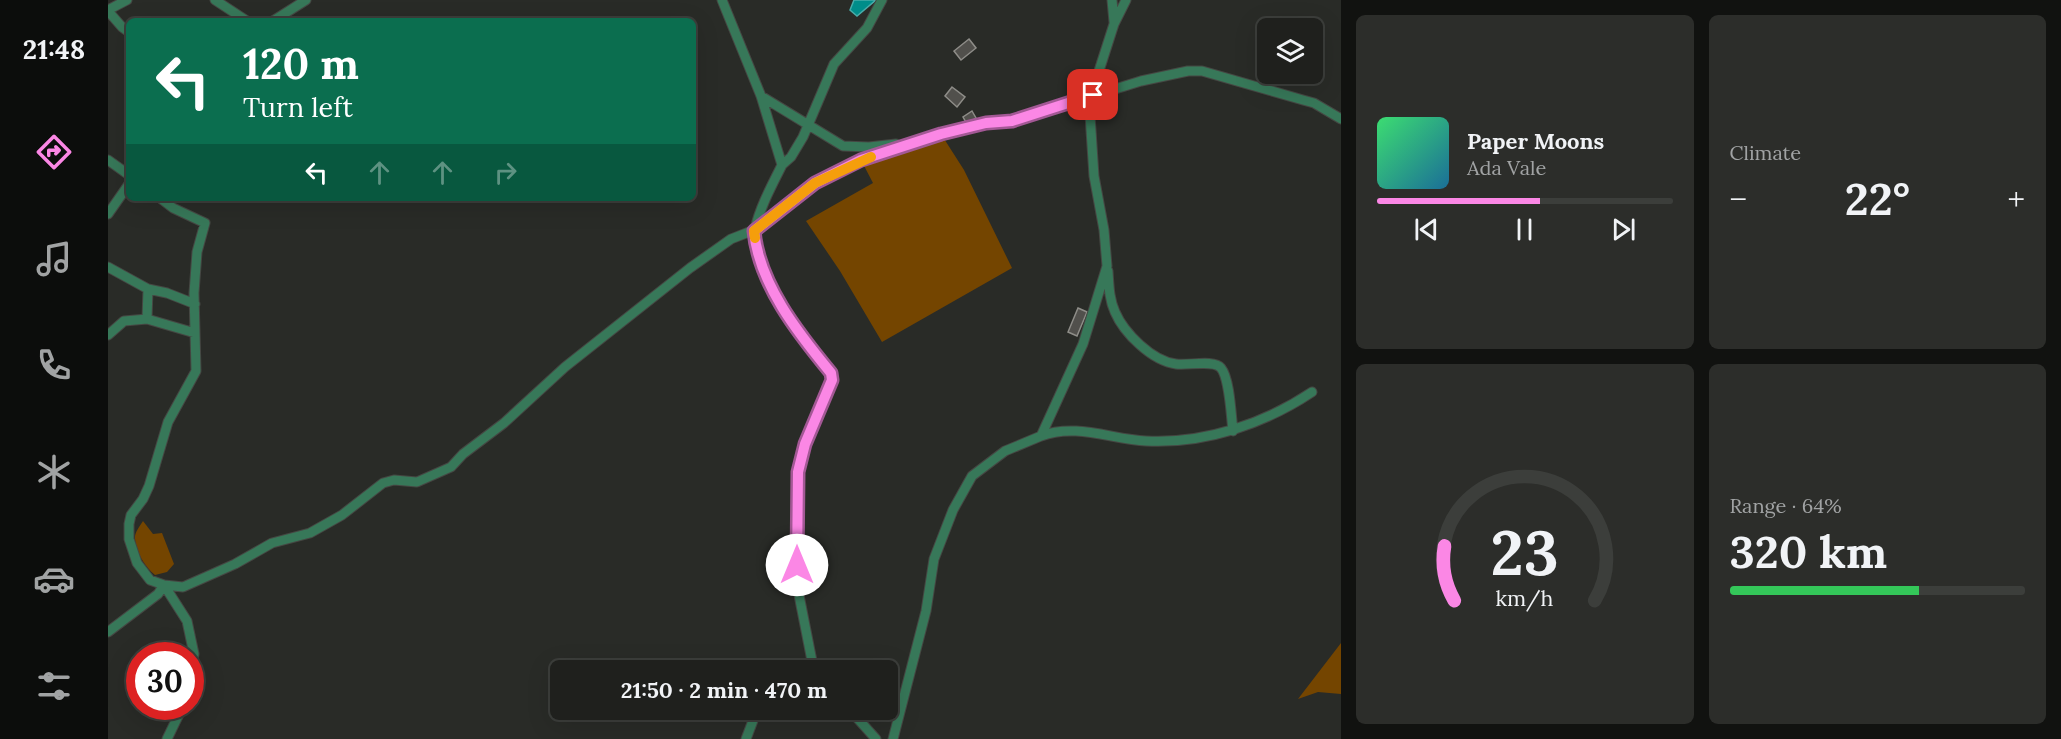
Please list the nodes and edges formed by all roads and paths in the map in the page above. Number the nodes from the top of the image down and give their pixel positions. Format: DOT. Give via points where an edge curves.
graph roads {
  1 [pos="127,0"];
  2 [pos="215,0"];
  3 [pos="306,0"];
  4 [pos="722,0"];
  5 [pos="882,0"];
  6 [pos="1112,0"];
  7 [pos="1126,0"];
  8 [pos="108,11"];
  9 [pos="242,18"];
  10 [pos="278,18"];
  11 [pos="1114,24"];
  12 [pos="126,30"];
  13 [pos="1093,95"];
  14 [pos="761,96"];
  15 [pos="1341,119"];
  16 [pos="807,125"];
  17 [pos="911,143"];
  18 [pos="108,160"];
  19 [pos="782,165"];
  20 [pos="126,174"];
  21 [pos="126,188"];
  22 [pos="164,201"];
  23 [pos="108,214"];
  24 [pos="754,231"];
  25 [pos="1107,266"];
  26 [pos="108,267"];
  27 [pos="148,289"];
  28 [pos="195,304"];
  29 [pos="147,319"];
  30 [pos="195,333"];
  31 [pos="108,335"];
  32 [pos="1312,392"];
  33 [pos="1233,431"];
  34 [pos="1041,436"];
  35 [pos="164,585"];
  36 [pos="108,632"];
  37 [pos="191,642"];
  38 [pos="812,660"];
  39 [pos="176,720"];
  40 [pos="753,720"];
  41 [pos="859,720"];
  42 [pos="167,739"];
  43 [pos="746,739"];
  44 [pos="876,739"];
  45 [pos="892,739"];
  1 -- 8 [label="street"];
  2 -- 9 [label="street"];
  3 -- 10 [label="street"];
  4 -- 14 [label="street"];
  5 -- 16 [label="street" via="867,28 834,64"];
  6 -- 11 [label="street"];
  7 -- 11 [label="street"];
  8 -- 12 [label="street"];
  11 -- 13 [label="street"];
  13 -- 15 [label="street" via="1141,81 1202,71 1314,103"];
  13 -- 17 [label="street" via="1012,121 986,123"];
  13 -- 25 [label="street" via="1090,122"];
  14 -- 16 [label="street"];
  14 -- 19 [label="street"];
  16 -- 17 [label="street" via="848,147"];
  16 -- 19 [label="street" via="791,157"];
  17 -- 24 [label="street" via="861,160 815,183"];
  18 -- 20 [label="street"];
  19 -- 24 [label="street"];
  21 -- 23 [label="street"];
  22 -- 28 [label="street" via="205,223 197,252"];
  24 -- 35 [label="street" via="731,239 690,268 565,367 452,467 417,482 382,483 342,515 310,533 272,543 183,587"];
  24 -- 38 [label="street" via="757,253 794,327 831,373 832,380 805,444 798,472 797,585"];
  25 -- 33 [label="street" via="1114,310 1141,346 1174,364 1215,363 1221,368"];
  25 -- 34 [label="street" via="1083,344"];
  26 -- 27 [label="street"];
  27 -- 28 [label="street"];
  27 -- 29 [label="street"];
  28 -- 30 [label="street"];
  29 -- 30 [label="street"];
  29 -- 31 [label="street" via="124,321"];
  30 -- 35 [label="street" via="196,370 168,422 149,486 129,524 129,539 137,563 150,580"];
  32 -- 33 [label="street" via="1287,409"];
  33 -- 34 [label="street" via="1145,441 1088,431"];
  34 -- 45 [label="street" via="996,455 966,483 934,559 926,611"];
  35 -- 36 [label="street" via="158,594"];
  35 -- 37 [label="street" via="187,621"];
  39 -- 42 [label="street"];
  40 -- 43 [label="street"];
  41 -- 44 [label="street"];
}
